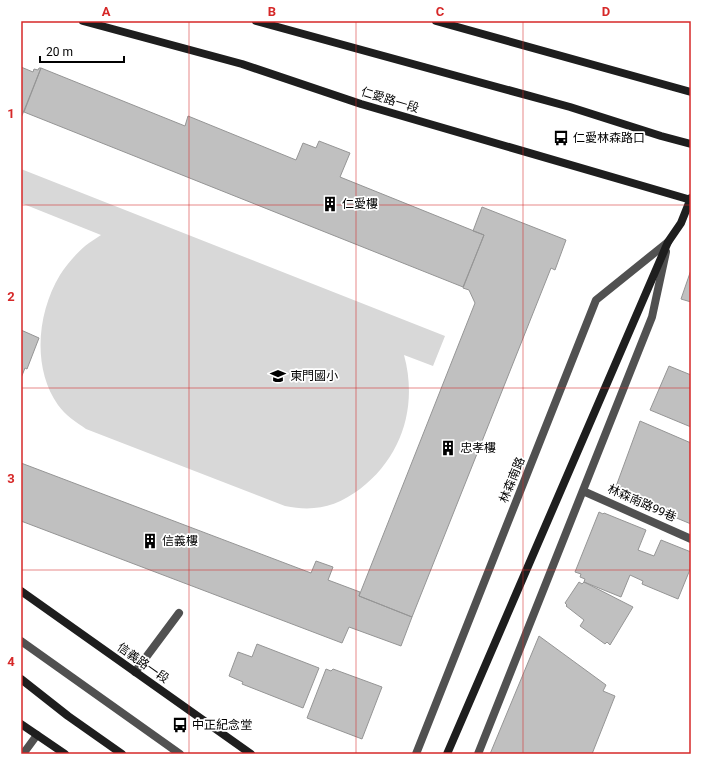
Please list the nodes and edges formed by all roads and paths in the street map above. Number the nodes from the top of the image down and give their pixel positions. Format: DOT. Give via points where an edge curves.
graph roads {
  1 [pos="83,21"];
  2 [pos="256,21"];
  3 [pos="436,21"];
  4 [pos="691,92"];
  5 [pos="691,144"];
  6 [pos="691,199"];
  7 [pos="668,242"];
  8 [pos="583,491"];
  9 [pos="691,539"];
  10 [pos="21,592"];
  11 [pos="178,613"];
  12 [pos="21,641"];
  13 [pos="135,672"];
  14 [pos="21,679"];
  15 [pos="21,724"];
  16 [pos="37,735"];
  17 [pos="23,754"];
  18 [pos="64,754"];
  19 [pos="122,754"];
  20 [pos="180,754"];
  21 [pos="251,754"];
  22 [pos="416,754"];
  23 [pos="448,754"];
  24 [pos="478,754"];
  1 -- 6 [label="main road, 仁愛路一段" via="242,64 360,104"];
  2 -- 5 [label="main road" via="570,107"];
  3 -- 4 [label="main road"];
  6 -- 7 [label="main road, 林森南路" via="681,223"];
  7 -- 8 [label="lane, 林森南路" via="652,317"];
  7 -- 22 [label="lane, 林森南路" via="596,300"];
  7 -- 23 [label="main road, 林森南路"];
  8 -- 9 [label="lane, 林森南路99巷"];
  8 -- 24 [label="lane, 林森南路"];
  10 -- 13 [label="main road, 信義路一段"];
  11 -- 13 [label="lane"];
  12 -- 20 [label="lane"];
  13 -- 21 [label="main road, 信義路一段"];
  14 -- 19 [label="main road"];
  15 -- 16 [label="main road"];
  16 -- 17 [label="lane"];
  16 -- 18 [label="main road"];
}
